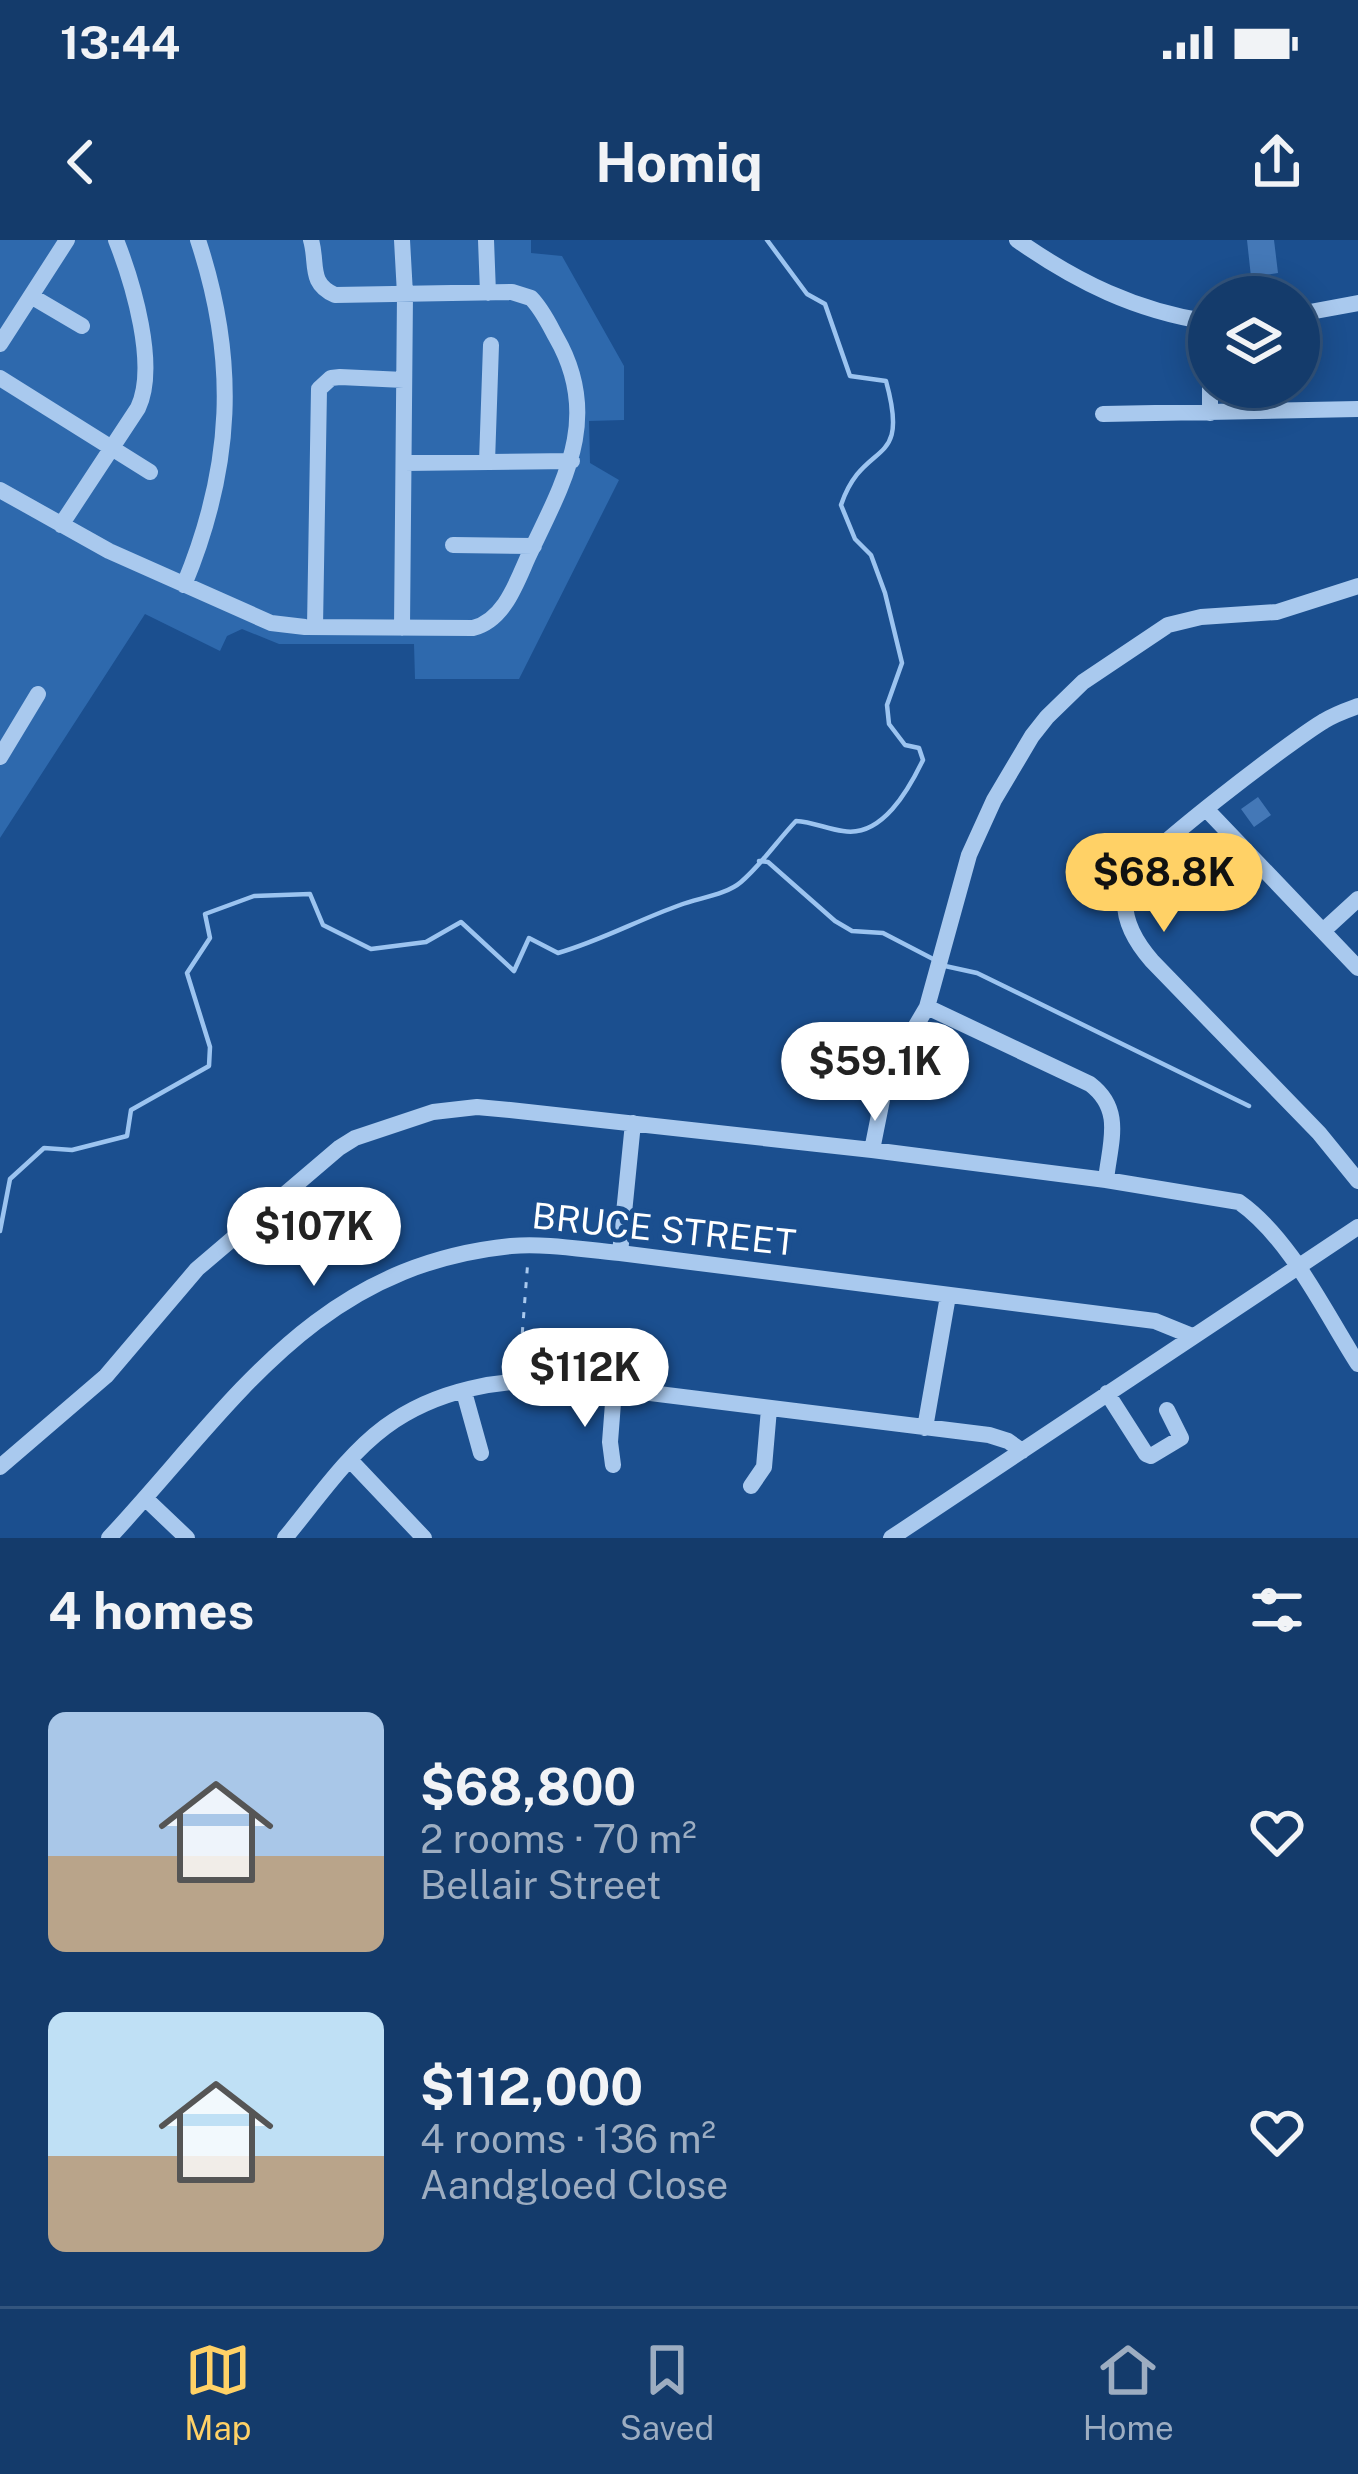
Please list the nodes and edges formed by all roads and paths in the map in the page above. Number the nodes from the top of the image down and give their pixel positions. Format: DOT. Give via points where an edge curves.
graph roads {
  1 [pos="67,240"];
  2 [pos="116,240"];
  3 [pos="198,240"];
  4 [pos="310,240"];
  5 [pos="402,240"];
  6 [pos="486,240"];
  7 [pos="1017,240"];
  8 [pos="488,292"];
  9 [pos="405,293"];
  10 [pos="31,296"];
  11 [pos="1358,303"];
  12 [pos="1320,310"];
  13 [pos="1188,317"];
  14 [pos="82,326"];
  15 [pos="0,344"];
  16 [pos="491,345"];
  17 [pos="0,378"];
  18 [pos="404,380"];
  19 [pos="1210,408"];
  20 [pos="1358,409"];
  21 [pos="1210,413"];
  22 [pos="1103,414"];
  23 [pos="112,448"];
  24 [pos="572,461"];
  25 [pos="488,462"];
  26 [pos="404,463"];
  27 [pos="150,472"];
  28 [pos="0,490"];
  29 [pos="62,525"];
  30 [pos="453,545"];
  31 [pos="533,546"];
  32 [pos="184,584"];
  33 [pos="1358,586"];
  34 [pos="315,627"];
  35 [pos="402,628"];
  36 [pos="38,694"];
  37 [pos="1358,706"];
  38 [pos="0,757"];
  39 [pos="1207,810"];
  40 [pos="1358,899"];
  41 [pos="1323,931"];
  42 [pos="1358,968"];
  43 [pos="927,1007"];
  44 [pos="633,1123"];
  45 [pos="872,1150"];
  46 [pos="1106,1180"];
  47 [pos="1358,1181"];
  48 [pos="1358,1227"];
  49 [pos="529,1246"];
  50 [pos="620,1253"];
  51 [pos="1296,1267"];
  52 [pos="948,1296"];
  53 [pos="1192,1336"];
  54 [pos="1358,1364"];
  55 [pos="519,1379"];
  56 [pos="614,1390"];
  57 [pos="464,1392"];
  58 [pos="1107,1393"];
  59 [pos="769,1409"];
  60 [pos="1167,1410"];
  61 [pos="925,1428"];
  62 [pos="1022,1451"];
  63 [pos="481,1453"];
  64 [pos="351,1461"];
  65 [pos="614,1465"];
  66 [pos="0,1467"];
  67 [pos="751,1486"];
  68 [pos="146,1498"];
  69 [pos="109,1538"];
  70 [pos="188,1538"];
  71 [pos="285,1538"];
  72 [pos="424,1538"];
  73 [pos="891,1538"];
  1 -- 10 [label="street"];
  2 -- 23 [label="street" via="147,379"];
  3 -- 32 [label="street" via="224,345 225,416 215,498"];
  4 -- 9 [label="street" via="314,277 325,290"];
  5 -- 9 [label="street"];
  6 -- 8 [label="street"];
  7 -- 13 [label="street" via="1100,291"];
  8 -- 9 [label="street"];
  8 -- 24 [label="street" via="531,298 572,366"];
  9 -- 18 [label="street"];
  10 -- 14 [label="street"];
  10 -- 15 [label="street"];
  11 -- 12 [label="street"];
  16 -- 25 [label="street"];
  17 -- 23 [label="street"];
  18 -- 26 [label="street"];
  18 -- 34 [label="street" via="340,377 319,389"];
  19 -- 21 [label="street"];
  20 -- 21 [label="street"];
  21 -- 22 [label="street"];
  23 -- 27 [label="street"];
  23 -- 29 [label="street"];
  24 -- 25 [label="street"];
  24 -- 31 [label="street"];
  25 -- 26 [label="street"];
  26 -- 35 [label="street"];
  28 -- 29 [label="street"];
  29 -- 32 [label="street"];
  30 -- 31 [label="street"];
  31 -- 35 [label="street" via="494,620 473,628"];
  32 -- 34 [label="street" via="271,622"];
  33 -- 43 [label="street" via="1277,612 1168,625 1065,699 1031,736 980,829"];
  34 -- 35 [label="street"];
  36 -- 38 [label="street"];
  37 -- 39 [label="street" via="1314,728"];
  39 -- 41 [label="street"];
  39 -- 47 [label="street" via="1137,867 1126,898 1130,931"];
  40 -- 41 [label="street"];
  41 -- 42 [label="street"];
  43 -- 45 [label="street" via="887,1076"];
  43 -- 46 [label="street" via="1104,1095 1113,1117"];
  44 -- 45 [label="street"];
  44 -- 50 [label="street"];
  44 -- 66 [label="street" via="454,1108 355,1138 197,1269 106,1376"];
  45 -- 46 [label="street"];
  46 -- 51 [label="street" via="1239,1202"];
  48 -- 51 [label="street"];
  49 -- 50 [label="street, BRUCE STREET"];
  49 -- 55 [label="path"];
  49 -- 68 [label="street, BRUCE STREET" via="470,1252 394,1275 310,1323"];
  50 -- 52 [label="street, BRUCE STREET"];
  51 -- 53 [label="street"];
  51 -- 54 [label="street"];
  52 -- 53 [label="street, BRUCE STREET" via="1155,1321"];
  52 -- 61 [label="street"];
  53 -- 58 [label="street"];
  55 -- 56 [label="street"];
  55 -- 57 [label="street"];
  56 -- 59 [label="street"];
  56 -- 65 [label="street"];
  57 -- 63 [label="street"];
  57 -- 64 [label="street" via="388,1424"];
  58 -- 60 [label="street" via="1151,1456 1181,1438"];
  58 -- 62 [label="street"];
  59 -- 61 [label="street"];
  59 -- 67 [label="street" via="764,1467"];
  61 -- 62 [label="street" via="996,1437"];
  62 -- 73 [label="street"];
  64 -- 71 [label="street"];
  64 -- 72 [label="street"];
  68 -- 69 [label="street, BRUCE STREET"];
  68 -- 70 [label="street"];
}
